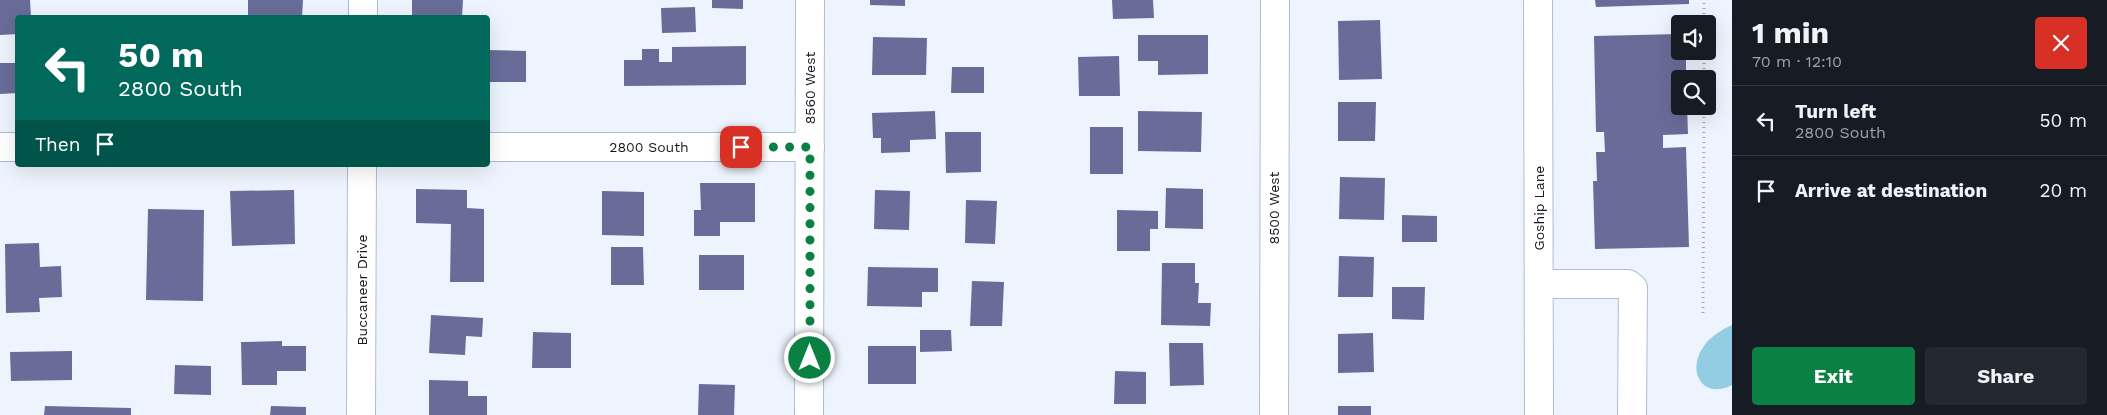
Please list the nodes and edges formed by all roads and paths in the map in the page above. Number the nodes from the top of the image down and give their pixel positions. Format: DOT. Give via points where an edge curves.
graph roads {
  1 [pos="363,0"];
  2 [pos="810,0"];
  3 [pos="1275,0"];
  4 [pos="1538,0"];
  5 [pos="1704,0"];
  6 [pos="363,15"];
  7 [pos="1704,15"];
  8 [pos="1704,115"];
  9 [pos="0,147"];
  10 [pos="15,147"];
  11 [pos="490,147"];
  12 [pos="810,147"];
  13 [pos="362,167"];
  14 [pos="1539,284"];
  15 [pos="1703,313"];
  16 [pos="361,415"];
  17 [pos="809,415"];
  18 [pos="1274,415"];
  19 [pos="1539,415"];
  20 [pos="1632,415"];
  1 -- 6 [label="street"];
  2 -- 12 [label="street, 8560 West"];
  3 -- 18 [label="street, 8500 West"];
  4 -- 14 [label="street, Goship Lane"];
  5 -- 7 [label="path"];
  8 -- 15 [label="path"];
  9 -- 10 [label="street"];
  11 -- 12 [label="street, 2800 South"];
  12 -- 17 [label="street, 8560 West"];
  13 -- 16 [label="street, Buccaneer Drive"];
  14 -- 19 [label="street, Goship Lane"];
  14 -- 20 [label="street" via="1628,284 1632,288"];
}
